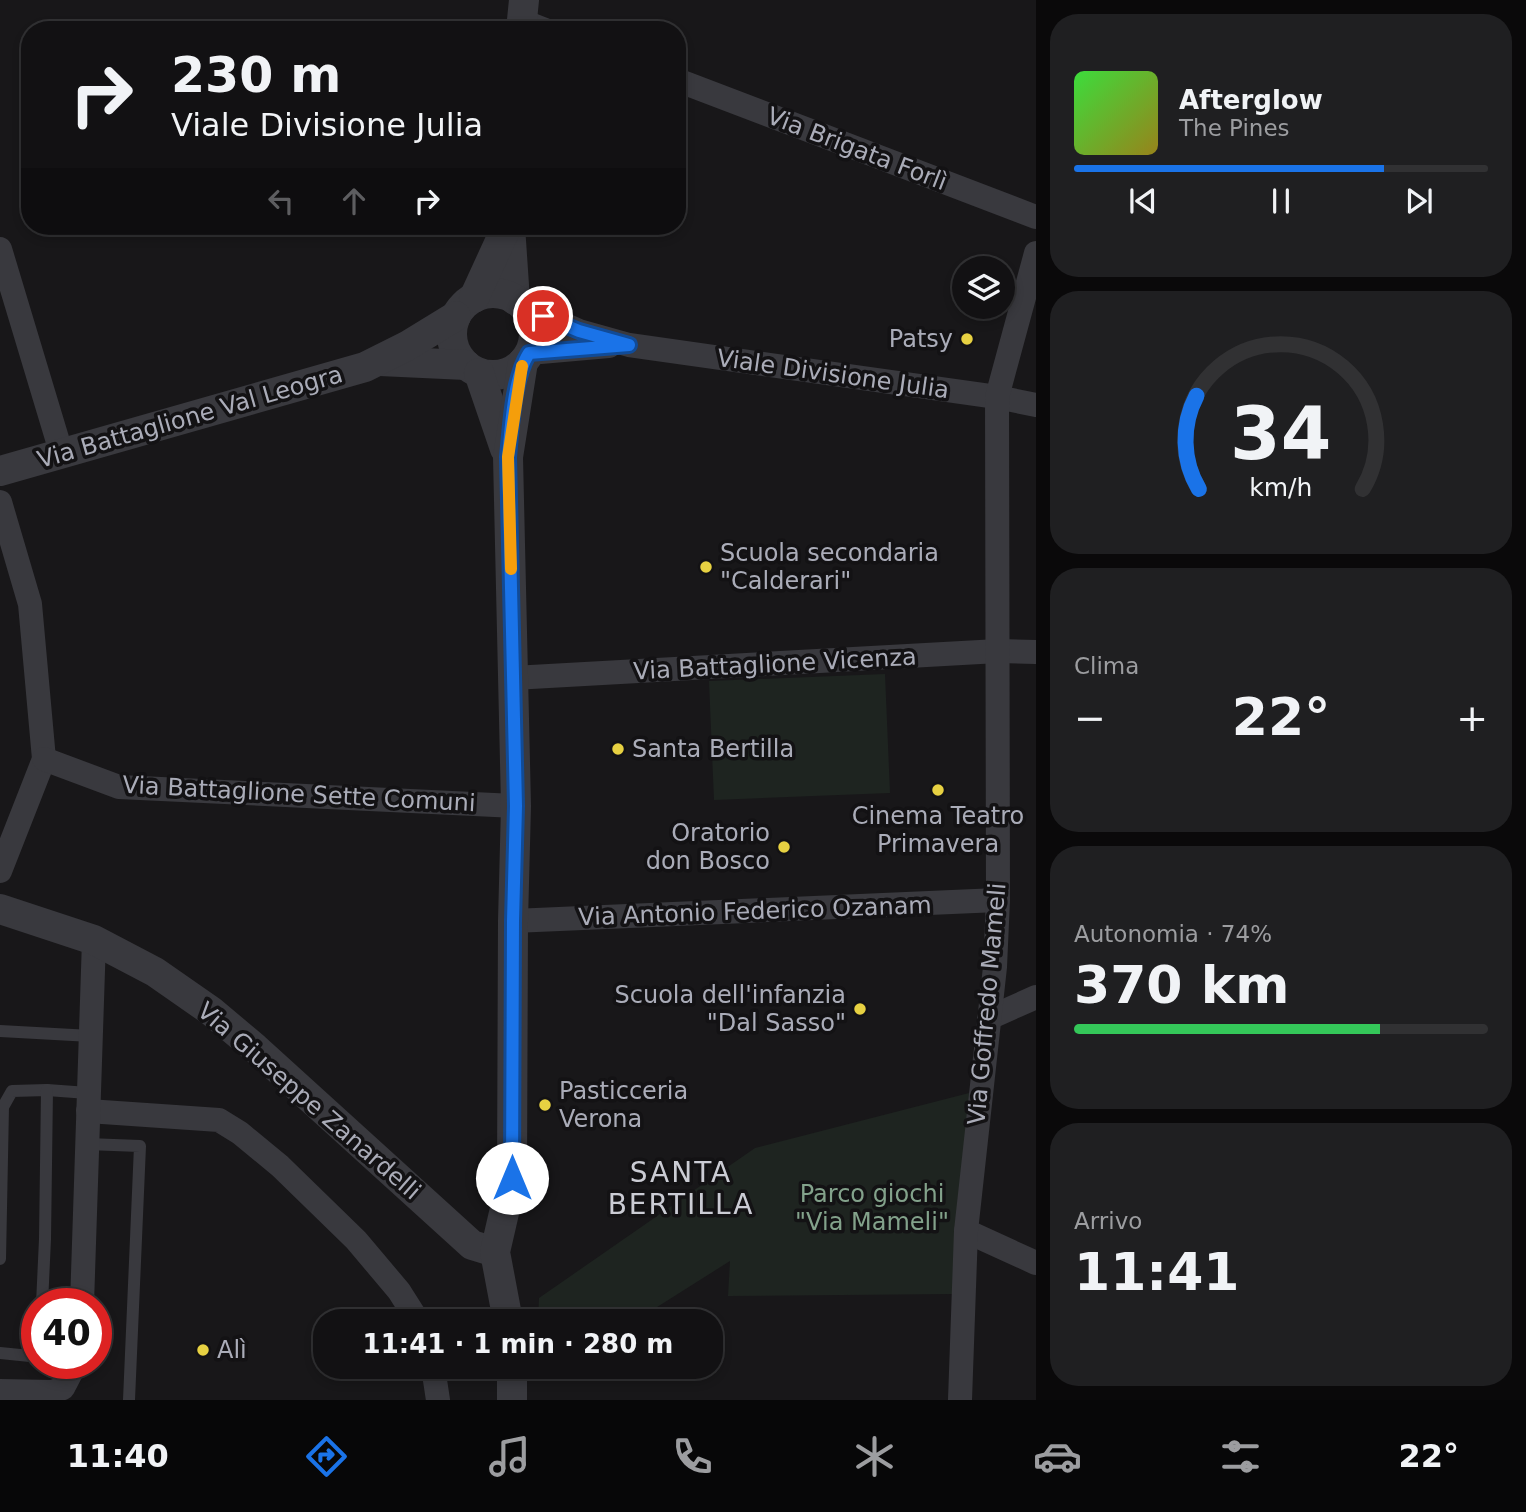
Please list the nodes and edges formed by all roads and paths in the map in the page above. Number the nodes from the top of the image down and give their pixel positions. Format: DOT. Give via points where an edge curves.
graph roads {
  1 [pos="686,83"];
  2 [pos="1036,217"];
  3 [pos="503,235"];
  4 [pos="510,235"];
  5 [pos="0,249"];
  6 [pos="1036,253"];
  7 [pos="519,303"];
  8 [pos="465,307"];
  9 [pos="629,345"];
  10 [pos="526,358"];
  11 [pos="380,361"];
  12 [pos="473,369"];
  13 [pos="997,397"];
  14 [pos="1036,405"];
  15 [pos="62,455"];
  16 [pos="508,457"];
  17 [pos="0,471"];
  18 [pos="0,502"];
  19 [pos="998,651"];
  20 [pos="1036,652"];
  21 [pos="513,678"];
  22 [pos="44,759"];
  23 [pos="516,806"];
  24 [pos="0,871"];
  25 [pos="998,900"];
  26 [pos="0,909"];
  27 [pos="513,921"];
  28 [pos="94,940"];
  29 [pos="1036,997"];
  30 [pos="989,1018"];
  31 [pos="0,1031"];
  32 [pos="91,1036"];
  33 [pos="47,1090"];
  34 [pos="88,1102"];
  35 [pos="87,1144"];
  36 [pos="966,1231"];
  37 [pos="495,1252"];
  38 [pos="0,1259"];
  39 [pos="1036,1263"];
  40 [pos="42,1288"];
  41 [pos="82,1288"];
  42 [pos="411,1309"];
  43 [pos="506,1309"];
  44 [pos="0,1353"];
  45 [pos="21,1355"];
  46 [pos="68,1379"];
  47 [pos="435,1379"];
  48 [pos="512,1379"];
  49 [pos="0,1391"];
  50 [pos="129,1400"];
  51 [pos="438,1400"];
  52 [pos="512,1400"];
  53 [pos="960,1400"];
  1 -- 2 [label="street, Via Brigata Forlì"];
  3 -- 8 [label="street"];
  4 -- 7 [label="street"];
  5 -- 15 [label="street"];
  6 -- 13 [label="street, Via Goffredo Mameli"];
  7 -- 8 [label="street" via="486,294"];
  7 -- 9 [label="street, Viale Divisione Julia" via="579,331"];
  7 -- 10 [label="street" via="534,329"];
  8 -- 11 [label="street, Via Battaglione Val Leogra"];
  8 -- 12 [label="street" via="453,328 453,341 457,354"];
  9 -- 10 [label="street, Viale Divisione Julia"];
  9 -- 13 [label="street, Viale Divisione Julia"];
  10 -- 12 [label="street" via="503,374"];
  10 -- 16 [label="street"];
  11 -- 12 [label="street, Via Battaglione Val Leogra"];
  11 -- 15 [label="street, Via Battaglione Val Leogra"];
  12 -- 16 [label="street"];
  13 -- 14 [label="street, Viale Divisione Julia"];
  13 -- 19 [label="street, Via Goffredo Mameli"];
  15 -- 17 [label="street, Via Battaglione Val Leogra"];
  16 -- 21 [label="street"];
  18 -- 22 [label="street" via="30,604"];
  19 -- 20 [label="street, Via Battaglione Vicenza"];
  19 -- 21 [label="street, Via Battaglione Vicenza"];
  19 -- 25 [label="street, Via Goffredo Mameli"];
  21 -- 23 [label="street"];
  22 -- 23 [label="street, Via Battaglione Sette Comuni" via="119,787"];
  22 -- 24 [label="street"];
  23 -- 27 [label="street"];
  25 -- 27 [label="street, Via Antonio Federico Ozanam"];
  25 -- 30 [label="street, Via Goffredo Mameli"];
  26 -- 28 [label="street, Via Giuseppe Zanardelli"];
  27 -- 37 [label="street" via="512,1178"];
  28 -- 32 [label="street"];
  28 -- 37 [label="street, Via Giuseppe Zanardelli" via="155,972 211,1011 472,1245"];
  29 -- 30 [label="street"];
  30 -- 36 [label="street, Via Goffredo Mameli"];
  31 -- 32 [label="lane"];
  32 -- 34 [label="street"];
  33 -- 34 [label="lane"];
  33 -- 38 [label="lane" via="12,1091 3,1107"];
  33 -- 40 [label="lane"];
  34 -- 35 [label="street"];
  34 -- 42 [label="street" via="219,1120 240,1133 356,1240"];
  35 -- 41 [label="street"];
  35 -- 50 [label="lane" via="140,1146"];
  36 -- 39 [label="street"];
  36 -- 53 [label="street, Via Goffredo Mameli"];
  37 -- 43 [label="street"];
  44 -- 45 [label="lane"];
  46 -- 49 [label="street" via="63,1388 53,1392"];
  47 -- 51 [label="street"];
  48 -- 52 [label="street"];
}
